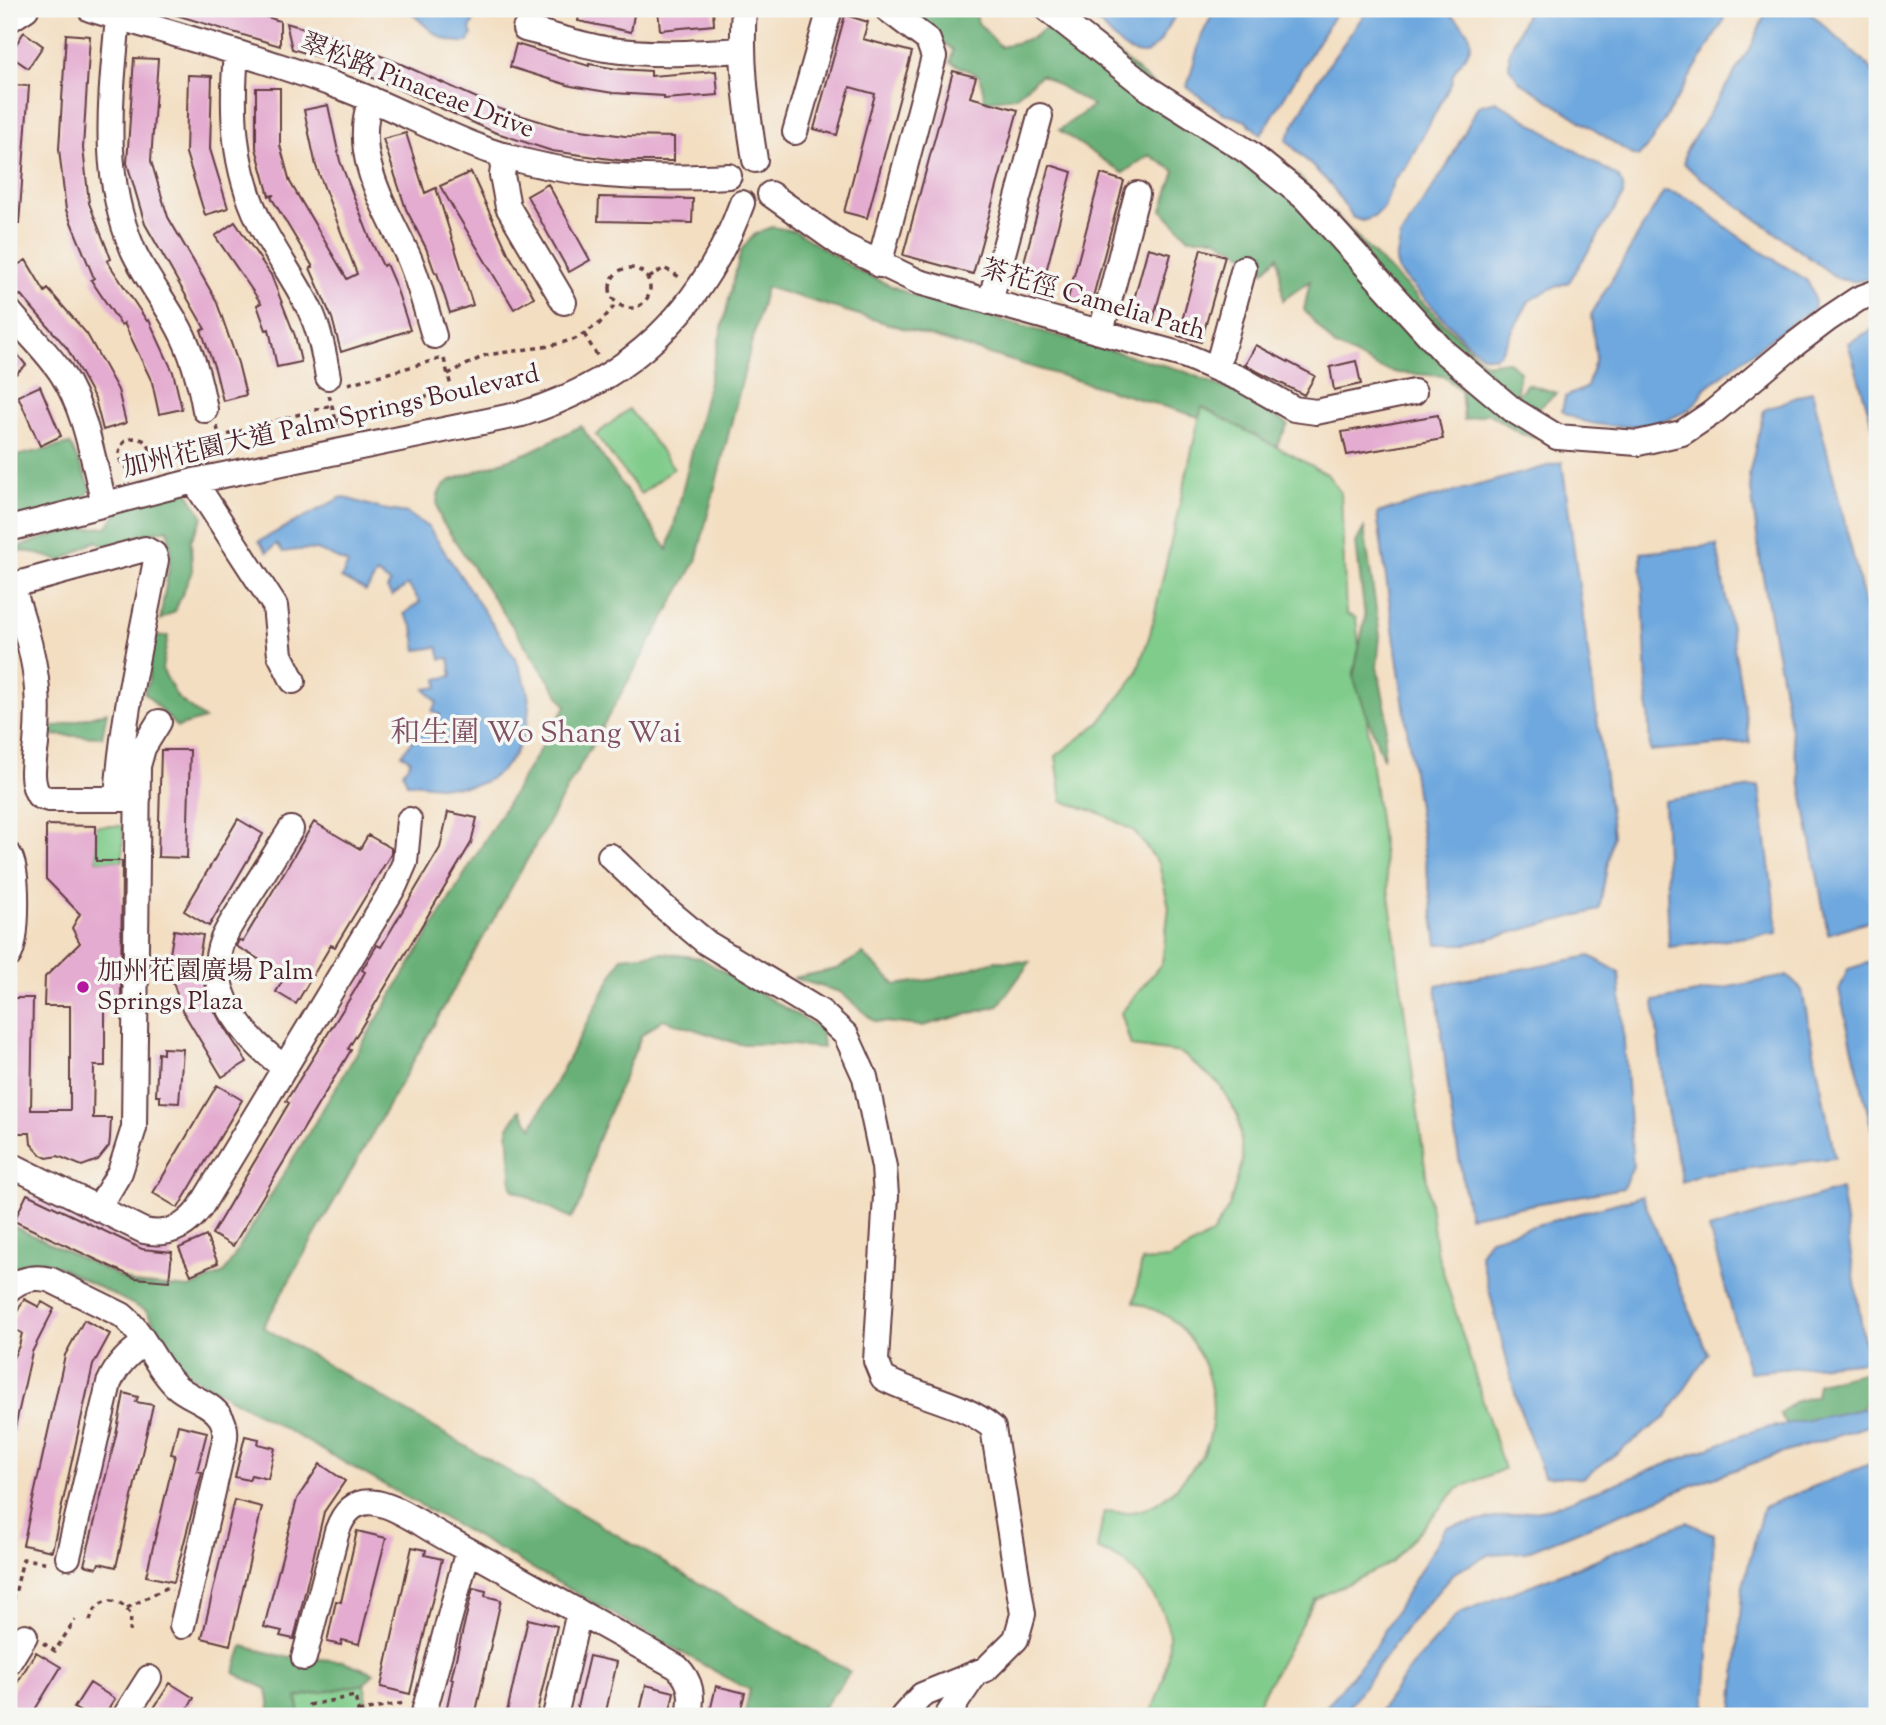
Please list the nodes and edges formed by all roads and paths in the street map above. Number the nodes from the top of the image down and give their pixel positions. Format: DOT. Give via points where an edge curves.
graph roads {
  1 [pos="26,9"];
  2 [pos="90,9"];
  3 [pos="744,9"];
  4 [pos="830,9"];
  5 [pos="887,9"];
  6 [pos="1047,9"];
  7 [pos="118,17"];
  8 [pos="9,20"];
  9 [pos="525,29"];
  10 [pos="742,50"];
  11 [pos="236,53"];
  12 [pos="371,99"];
  13 [pos="1040,116"];
  14 [pos="795,132"];
  15 [pos="505,155"];
  16 [pos="755,160"];
  17 [pos="729,176"];
  18 [pos="770,194"];
  19 [pos="1138,194"];
  20 [pos="742,203"];
  21 [pos="879,265"];
  22 [pos="1244,268"];
  23 [pos="648,278"];
  24 [pos="689,283"];
  25 [pos="1877,292"];
  26 [pos="564,302"];
  27 [pos="990,302"];
  28 [pos="617,303"];
  29 [pos="9,311"];
  30 [pos="1101,332"];
  31 [pos="584,334"];
  32 [pos="439,347"];
  33 [pos="603,365"];
  34 [pos="1217,368"];
  35 [pos="448,374"];
  36 [pos="332,384"];
  37 [pos="452,390"];
  38 [pos="1414,392"];
  39 [pos="332,405"];
  40 [pos="211,415"];
  41 [pos="459,416"];
  42 [pos="336,421"];
  43 [pos="219,438"];
  44 [pos="341,439"];
  45 [pos="150,450"];
  46 [pos="224,463"];
  47 [pos="194,481"];
  48 [pos="104,503"];
  49 [pos="9,529"];
  50 [pos="293,681"];
  51 [pos="159,722"];
  52 [pos="128,799"];
  53 [pos="409,820"];
  54 [pos="291,829"];
  55 [pos="9,855"];
  56 [pos="610,856"];
  57 [pos="9,955"];
  58 [pos="285,1068"];
  59 [pos="9,1164"];
  60 [pos="98,1209"];
  61 [pos="9,1289"];
  62 [pos="145,1343"];
  63 [pos="468,1550"];
  64 [pos="62,1558"];
  65 [pos="180,1592"];
  66 [pos="127,1608"];
  67 [pos="579,1612"];
  68 [pos="75,1620"];
  69 [pos="90,1621"];
  70 [pos="182,1626"];
  71 [pos="23,1632"];
  72 [pos="130,1632"];
  73 [pos="304,1658"];
  74 [pos="9,1662"];
  75 [pos="976,1673"];
  76 [pos="149,1678"];
  77 [pos="415,1710"];
  78 [pos="358,1714"];
  79 [pos="311,1715"];
  80 [pos="125,1716"];
  81 [pos="555,1716"];
  82 [pos="688,1716"];
  83 [pos="902,1716"];
  84 [pos="947,1716"];
  1 -- 8 [label="street"];
  2 -- 7 [label="street, 翠松路 Pinaceae Drive"];
  3 -- 10 [label="street"];
  4 -- 14 [label="street"];
  5 -- 21 [label="street" via="928,40 934,57"];
  6 -- 25 [label="street" via="1149,89 1248,152 1305,198 1444,352 1513,410 1558,437 1638,443 1682,433 1828,319"];
  7 -- 11 [label="street, 翠松路 Pinaceae Drive"];
  7 -- 40 [label="street" via="110,122 114,188 134,252 179,327"];
  9 -- 10 [label="street" via="630,52"];
  10 -- 16 [label="street"];
  11 -- 12 [label="street, 翠松路 Pinaceae Drive"];
  11 -- 36 [label="street" via="234,133 242,177 268,239 310,310"];
  12 -- 15 [label="street, 翠松路 Pinaceae Drive"];
  12 -- 32 [label="street" via="363,129 368,162 416,277"];
  13 -- 27 [label="street"];
  15 -- 17 [label="street, 翠松路 Pinaceae Drive" via="558,169 617,177"];
  15 -- 26 [label="street" via="502,175 508,207"];
  16 -- 17 [label="street" via="739,163"];
  16 -- 18 [label="street" via="773,177"];
  17 -- 20 [label="street" via="730,192"];
  18 -- 20 [label="street" via="757,204"];
  18 -- 21 [label="street, 茶花徑 Camelia Path" via="817,230"];
  19 -- 30 [label="street"];
  20 -- 47 [label="street, 加州花園大道 Palm Springs Boulevard" via="723,248 682,312 621,368 574,395 495,420"];
  21 -- 27 [label="street, 茶花徑 Camelia Path"];
  22 -- 34 [label="street"];
  23 -- 24 [label="path" via="664,268"];
  23 -- 28 [label="path" via="650,292 643,304 630,309"];
  23 -- 28 [label="path" via="638,269 618,272 610,291"];
  27 -- 30 [label="street, 茶花徑 Camelia Path"];
  28 -- 31 [label="path"];
  29 -- 48 [label="street" via="50,357 69,387"];
  30 -- 34 [label="street, 茶花徑 Camelia Path"];
  31 -- 33 [label="path"];
  31 -- 35 [label="path" via="550,346 486,355"];
  32 -- 35 [label="path"];
  32 -- 36 [label="path"];
  34 -- 38 [label="street, 茶花徑 Camelia Path" via="1308,413"];
  35 -- 37 [label="path"];
  36 -- 39 [label="path"];
  37 -- 41 [label="path"];
  37 -- 42 [label="path"];
  39 -- 42 [label="path"];
  39 -- 43 [label="path"];
  40 -- 43 [label="path"];
  42 -- 44 [label="path"];
  43 -- 45 [label="path"];
  43 -- 46 [label="path"];
  45 -- 45 [label="path" via="149,462 139,469 127,468 119,458 121,446 130,438 143,440"];
  47 -- 48 [label="street, 加州花園大道 Palm Springs Boulevard"];
  47 -- 50 [label="street" via="275,607 280,655"];
  48 -- 49 [label="street, 加州花園大道 Palm Springs Boulevard"];
  51 -- 52 [label="street" via="147,739"];
  52 -- 52 [label="street" via="49,799 34,789 39,706 35,661 15,595 21,583 145,549 156,560 120,758"];
  52 -- 60 [label="street" via="134,1128 120,1172"];
  53 -- 58 [label="street" via="401,874"];
  54 -- 58 [label="street" via="223,940 218,969 225,998 244,1030"];
  55 -- 57 [label="street" via="15,870 14,941"];
  56 -- 75 [label="street" via="707,943 821,1012 846,1035 865,1077 886,1196 876,1361 883,1378 979,1416 993,1428 1023,1614 1016,1640"];
  58 -- 60 [label="street" via="200,1208 185,1224 154,1233"];
  59 -- 60 [label="street"];
  61 -- 62 [label="street" via="21,1280 51,1280 121,1315"];
  62 -- 64 [label="street" via="119,1364 109,1383"];
  62 -- 70 [label="street" via="173,1383 212,1409 225,1429"];
  63 -- 67 [label="street"];
  63 -- 73 [label="street" via="382,1503 354,1507 337,1531"];
  63 -- 77 [label="street"];
  64 -- 71 [label="path" via="48,1564 23,1559"];
  65 -- 66 [label="path" via="166,1588"];
  66 -- 69 [label="path" via="121,1602 104,1602"];
  66 -- 72 [label="path"];
  67 -- 81 [label="street"];
  67 -- 82 [label="street" via="677,1667 691,1689"];
  68 -- 71 [label="path" via="55,1651"];
  71 -- 74 [label="street"];
  75 -- 83 [label="street" via="922,1695"];
  75 -- 84 [label="street"];
  76 -- 80 [label="street"];
  77 -- 78 [label="path"];
  78 -- 79 [label="path" via="355,1696 309,1705"];
}
